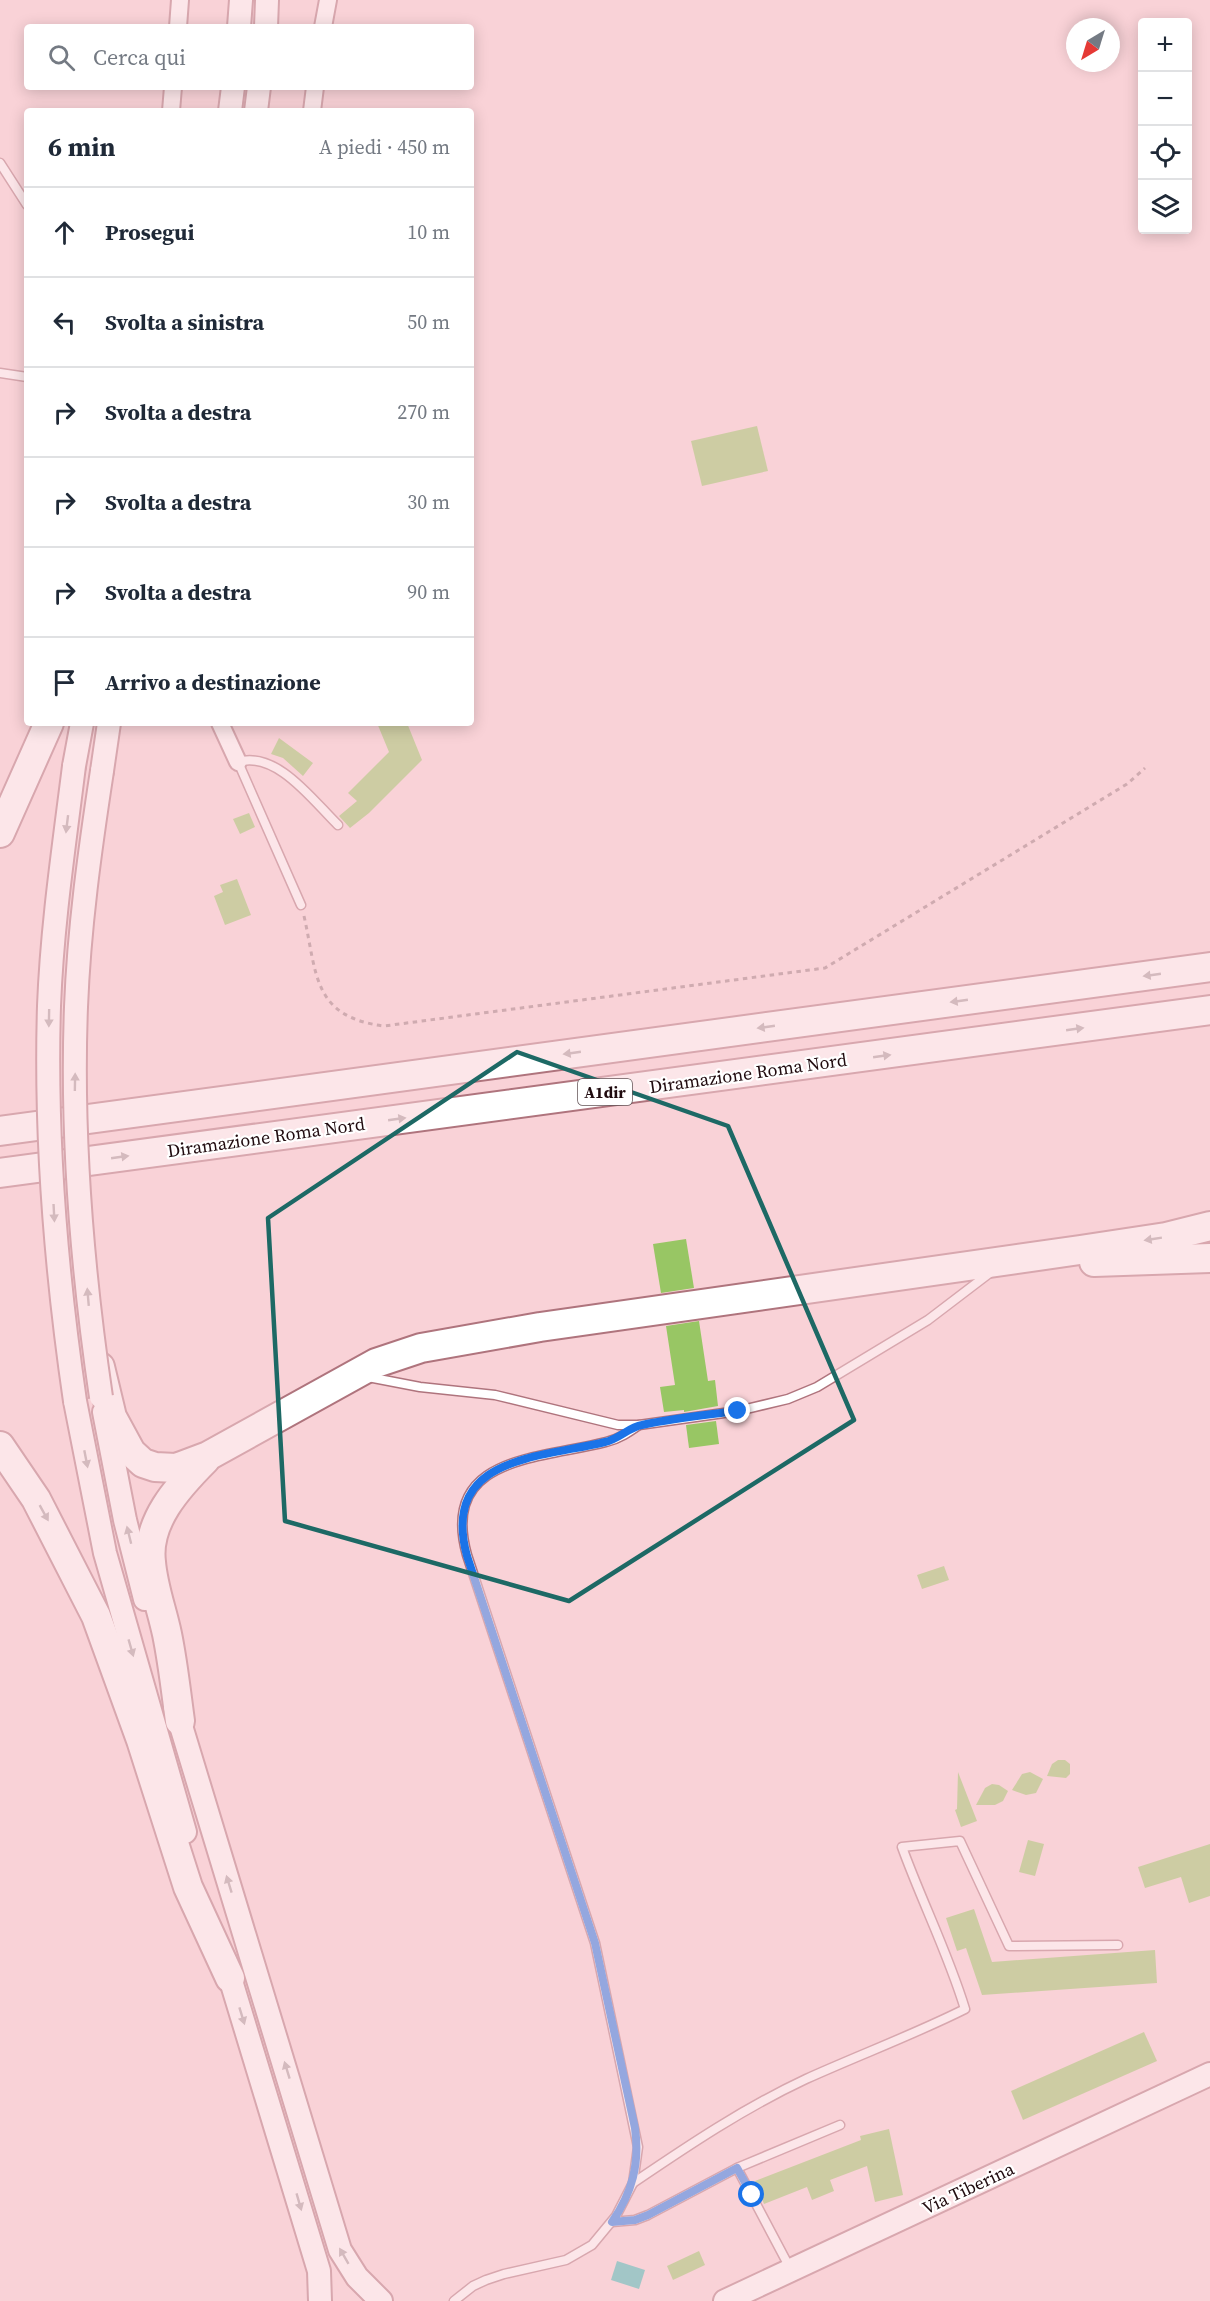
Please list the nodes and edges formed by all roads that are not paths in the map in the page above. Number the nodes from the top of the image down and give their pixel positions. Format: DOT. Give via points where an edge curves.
graph roads {
  1 [pos="180,0"];
  2 [pos="241,0"];
  3 [pos="267,0"];
  4 [pos="328,0"];
  5 [pos="178,24"];
  6 [pos="239,24"];
  7 [pos="266,24"];
  8 [pos="324,24"];
  9 [pos="173,90"];
  10 [pos="233,90"];
  11 [pos="259,90"];
  12 [pos="315,90"];
  13 [pos="171,108"];
  14 [pos="230,108"];
  15 [pos="256,108"];
  16 [pos="312,108"];
  17 [pos="0,163"];
  18 [pos="24,200"];
  19 [pos="0,374"];
  20 [pos="24,377"];
  21 [pos="48,726"];
  22 [pos="81,726"];
  23 [pos="109,726"];
  24 [pos="221,726"];
  25 [pos="238,762"];
  26 [pos="338,825"];
  27 [pos="0,832"];
  28 [pos="301,905"];
  29 [pos="1210,967"];
  30 [pos="1210,1010"];
  31 [pos="0,1131"];
  32 [pos="0,1173"];
  33 [pos="1210,1226"];
  34 [pos="1210,1258"];
  35 [pos="1008,1259"];
  36 [pos="91,1330"];
  37 [pos="355,1375"];
  38 [pos="639,1425"];
  39 [pos="0,1446"];
  40 [pos="208,1456"];
  41 [pos="180,1721"];
  42 [pos="1119,1945"];
  43 [pos="230,1978"];
  44 [pos="1210,2074"];
  45 [pos="840,2125"];
  46 [pos="737,2168"];
  47 [pos="633,2183"];
  48 [pos="612,2222"];
  49 [pos="791,2270"];
  50 [pos="320,2301"];
  51 [pos="381,2301"];
  52 [pos="454,2301"];
  53 [pos="725,2301"];
  1 -- 5 [label="street"];
  2 -- 6 [label="main road"];
  3 -- 7 [label="main road"];
  4 -- 8 [label="street"];
  9 -- 13 [label="street"];
  10 -- 14 [label="main road"];
  11 -- 15 [label="main road"];
  12 -- 16 [label="street"];
  17 -- 18 [label="lane"];
  19 -- 20 [label="lane"];
  21 -- 27 [label="highway"];
  22 -- 43 [label="main road, one-way, bridge" via="56,917 49,1006 48,1107 65,1333 99,1526 129,1643"];
  36 -- 23 [label="main road, one-way, bridge" via="75,1107 76,1007 82,919"];
  24 -- 25 [label="street"];
  25 -- 26 [label="lane" via="258,761 278,770"];
  25 -- 28 [label="lane"];
  29 -- 31 [label="highway, A1dir, one-way"];
  32 -- 30 [label="highway, Diramazione Roma Nord / A1dir, one-way"];
  33 -- 35 [label="highway, one-way" via="1166,1237"];
  34 -- 35 [label="highway" via="1159,1262"];
  35 -- 37 [label="highway" via="428,1346 391,1357"];
  35 -- 38 [label="lane" via="928,1320 805,1393 756,1408"];
  36 -- 40 [label="highway" via="112,1417 131,1452 143,1463 163,1469"];
  41 -- 36 [label="main road, one-way, bridge" via="131,1547"];
  37 -- 38 [label="lane" via="495,1395 595,1421"];
  37 -- 40 [label="highway"];
  38 -- 47 [label="lane" via="606,1442 545,1453 492,1471 470,1496 462,1532 595,1943 635,2128 638,2147"];
  39 -- 43 [label="highway, one-way" via="36,1499 96,1616 188,1887"];
  40 -- 41 [label="highway" via="168,1504 150,1547"];
  51 -- 41 [label="main road, one-way" via="357,2277 340,2250"];
  42 -- 47 [label="lane" via="1009,1946 960,1841 902,1847 965,2009 730,2118"];
  43 -- 50 [label="main road, one-way" via="319,2271"];
  44 -- 49 [label="main road, Via Tiberina"];
  45 -- 46 [label="lane"];
  46 -- 48 [label="lane" via="648,2215"];
  46 -- 49 [label="lane"];
  47 -- 48 [label="lane"];
  48 -- 52 [label="lane" via="592,2245 566,2260 504,2274 473,2286"];
  49 -- 53 [label="main road, Via Tiberina"];
}
